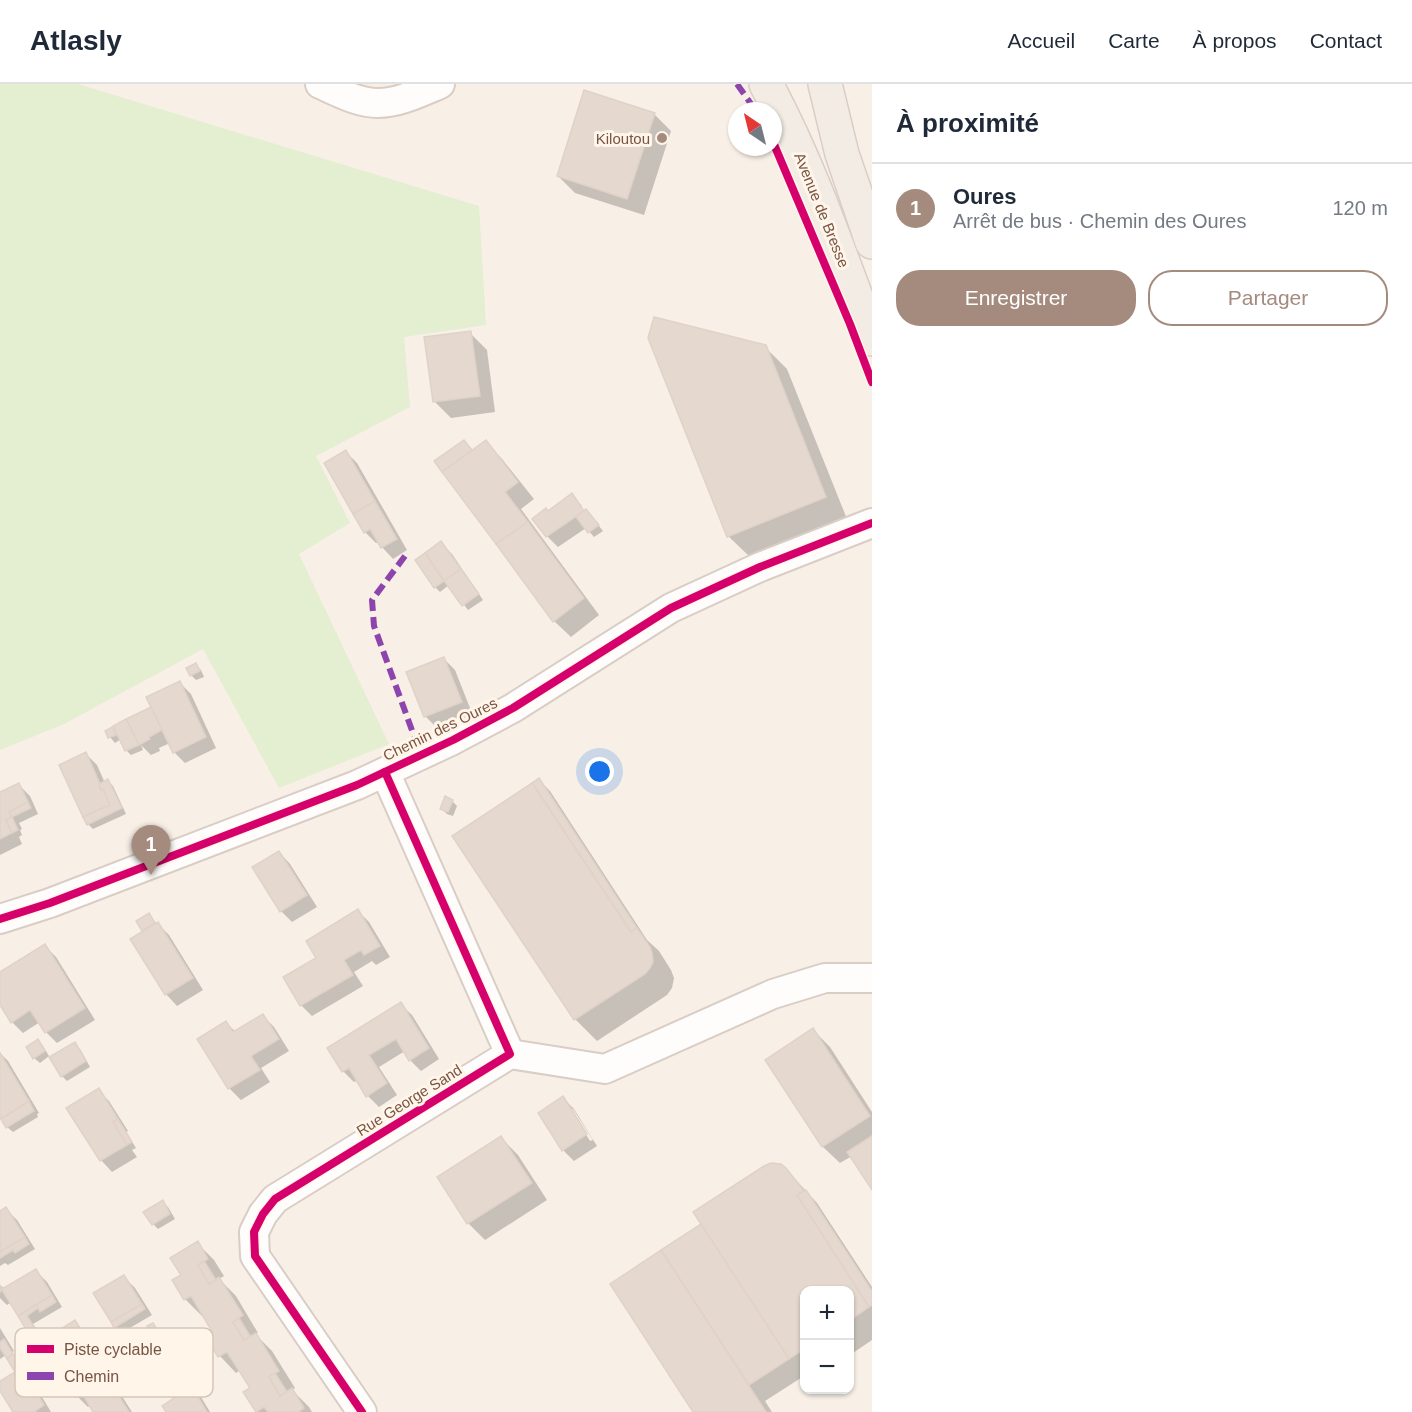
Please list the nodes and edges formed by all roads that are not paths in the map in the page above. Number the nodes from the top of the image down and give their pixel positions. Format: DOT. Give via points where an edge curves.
graph roads {
  1 [pos="320,84"];
  2 [pos="440,84"];
  3 [pos="765,84"];
  4 [pos="825,84"];
  5 [pos="872,242"];
  6 [pos="872,339"];
  7 [pos="872,524"];
  8 [pos="385,772"];
  9 [pos="0,919"];
  10 [pos="872,978"];
  11 [pos="510,1054"];
  12 [pos="362,1412"];
  1 -- 2 [label="street" via="360,101 379,103"];
  3 -- 6 [label="main road, Avenue de Bresse" via="810,177"];
  4 -- 5 [label="main road" via="842,154"];
  7 -- 8 [label="street, Chemin des Oures" via="760,567 671,608 513,708"];
  8 -- 9 [label="street, Chemin des Oures"];
  8 -- 11 [label="street"];
  10 -- 11 [label="street" via="825,978 773,994 605,1069"];
  11 -- 12 [label="street, Rue George Sand" via="275,1199 254,1232 255,1256"];
}
